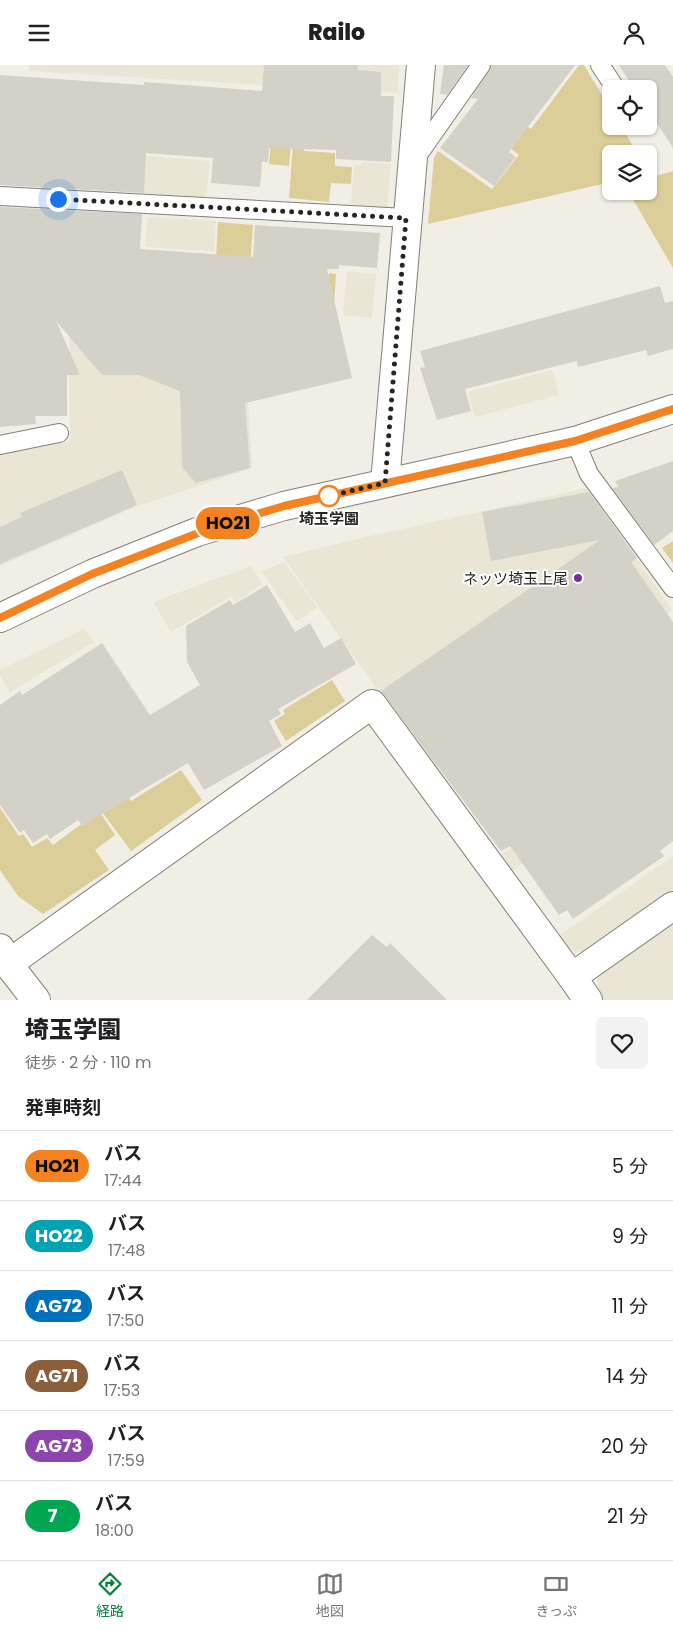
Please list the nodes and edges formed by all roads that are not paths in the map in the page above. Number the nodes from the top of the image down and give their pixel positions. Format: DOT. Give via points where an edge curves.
graph roads {
  1 [pos="421,65"];
  2 [pos="481,65"];
  3 [pos="600,65"];
  4 [pos="610,80"];
  5 [pos="414,160"];
  6 [pos="0,195"];
  7 [pos="406,218"];
  8 [pos="673,409"];
  9 [pos="59,433"];
  10 [pos="575,441"];
  11 [pos="0,445"];
  12 [pos="385,483"];
  13 [pos="673,587"];
  14 [pos="0,618"];
  15 [pos="673,906"];
  16 [pos="4,956"];
  17 [pos="572,977"];
  18 [pos="36,1000"];
  19 [pos="588,1000"];
  1 -- 5 [label="street"];
  2 -- 5 [label="lane"];
  3 -- 4 [label="lane"];
  5 -- 7 [label="street"];
  6 -- 7 [label="lane"];
  7 -- 12 [label="street"];
  8 -- 10 [label="street"];
  9 -- 11 [label="lane"];
  10 -- 12 [label="street"];
  10 -- 13 [label="lane" via="590,474"];
  12 -- 14 [label="street" via="284,506 197,533 92,574"];
  15 -- 17 [label="street"];
  16 -- 17 [label="street" via="372,704"];
  16 -- 18 [label="street"];
  17 -- 19 [label="street"];
}
